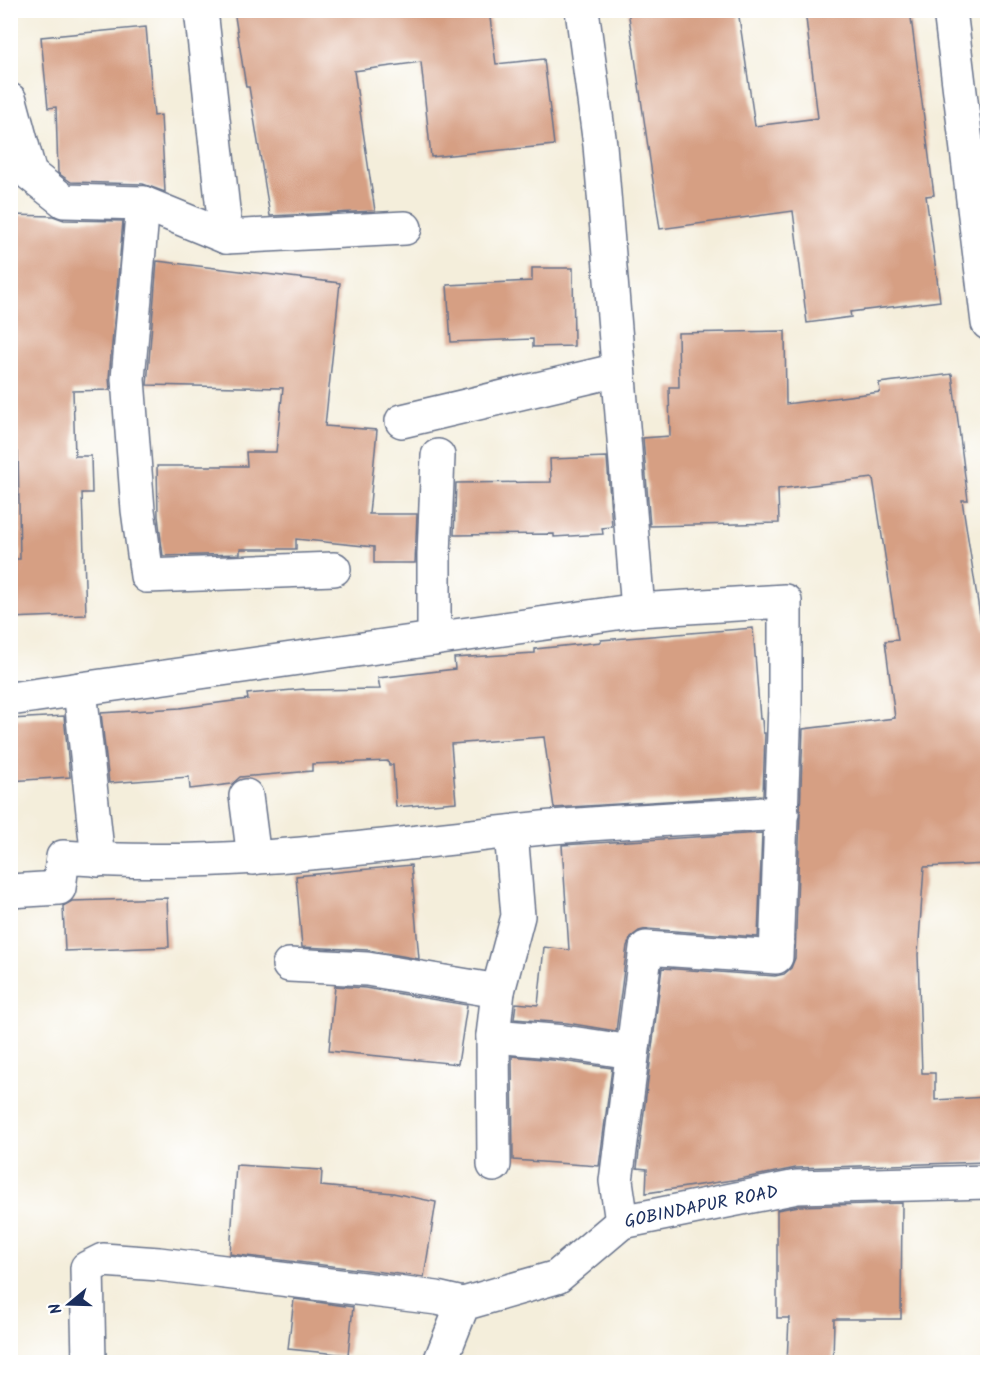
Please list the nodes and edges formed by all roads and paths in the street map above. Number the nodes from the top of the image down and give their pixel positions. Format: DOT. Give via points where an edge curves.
graph roads {
  1 [pos="201,10"];
  2 [pos="582,10"];
  3 [pos="950,10"];
  4 [pos="10,100"];
  5 [pos="143,203"];
  6 [pos="405,228"];
  7 [pos="226,237"];
  8 [pos="987,312"];
  9 [pos="618,370"];
  10 [pos="402,421"];
  11 [pos="438,456"];
  12 [pos="334,569"];
  13 [pos="638,610"];
  14 [pos="434,639"];
  15 [pos="80,689"];
  16 [pos="10,699"];
  17 [pos="246,796"];
  18 [pos="782,813"];
  19 [pos="511,832"];
  20 [pos="254,858"];
  21 [pos="98,860"];
  22 [pos="10,891"];
  23 [pos="289,965"];
  24 [pos="498,991"];
  25 [pos="494,1036"];
  26 [pos="632,1052"];
  27 [pos="494,1165"];
  28 [pos="987,1182"];
  29 [pos="622,1222"];
  30 [pos="463,1304"];
  31 [pos="89,1362"];
  32 [pos="440,1362"];
  1 -- 7 [label="street"];
  2 -- 9 [label="street" via="600,145"];
  3 -- 8 [label="street"];
  4 -- 5 [label="street" via="30,174 64,201"];
  5 -- 7 [label="street"];
  5 -- 12 [label="street" via="129,379 147,576"];
  6 -- 7 [label="street"];
  9 -- 10 [label="street"];
  9 -- 13 [label="street"];
  11 -- 14 [label="street"];
  13 -- 14 [label="street"];
  13 -- 18 [label="street" via="785,601"];
  14 -- 15 [label="street"];
  15 -- 16 [label="street"];
  15 -- 21 [label="street"];
  17 -- 20 [label="street"];
  18 -- 19 [label="street"];
  18 -- 26 [label="street" via="776,957 646,948"];
  19 -- 20 [label="street"];
  19 -- 24 [label="street" via="519,916"];
  20 -- 21 [label="street"];
  21 -- 22 [label="street" via="63,857 59,888"];
  23 -- 24 [label="street" via="367,969"];
  24 -- 25 [label="street"];
  25 -- 26 [label="street"];
  25 -- 27 [label="street"];
  26 -- 29 [label="street" via="616,1181"];
  28 -- 29 [label="street, GOBINDAPUR ROAD" via="797,1187"];
  29 -- 30 [label="street, GOBINDAPUR ROAD" via="557,1277"];
  30 -- 31 [label="street" via="103,1260 87,1268"];
  30 -- 32 [label="street"];
}
